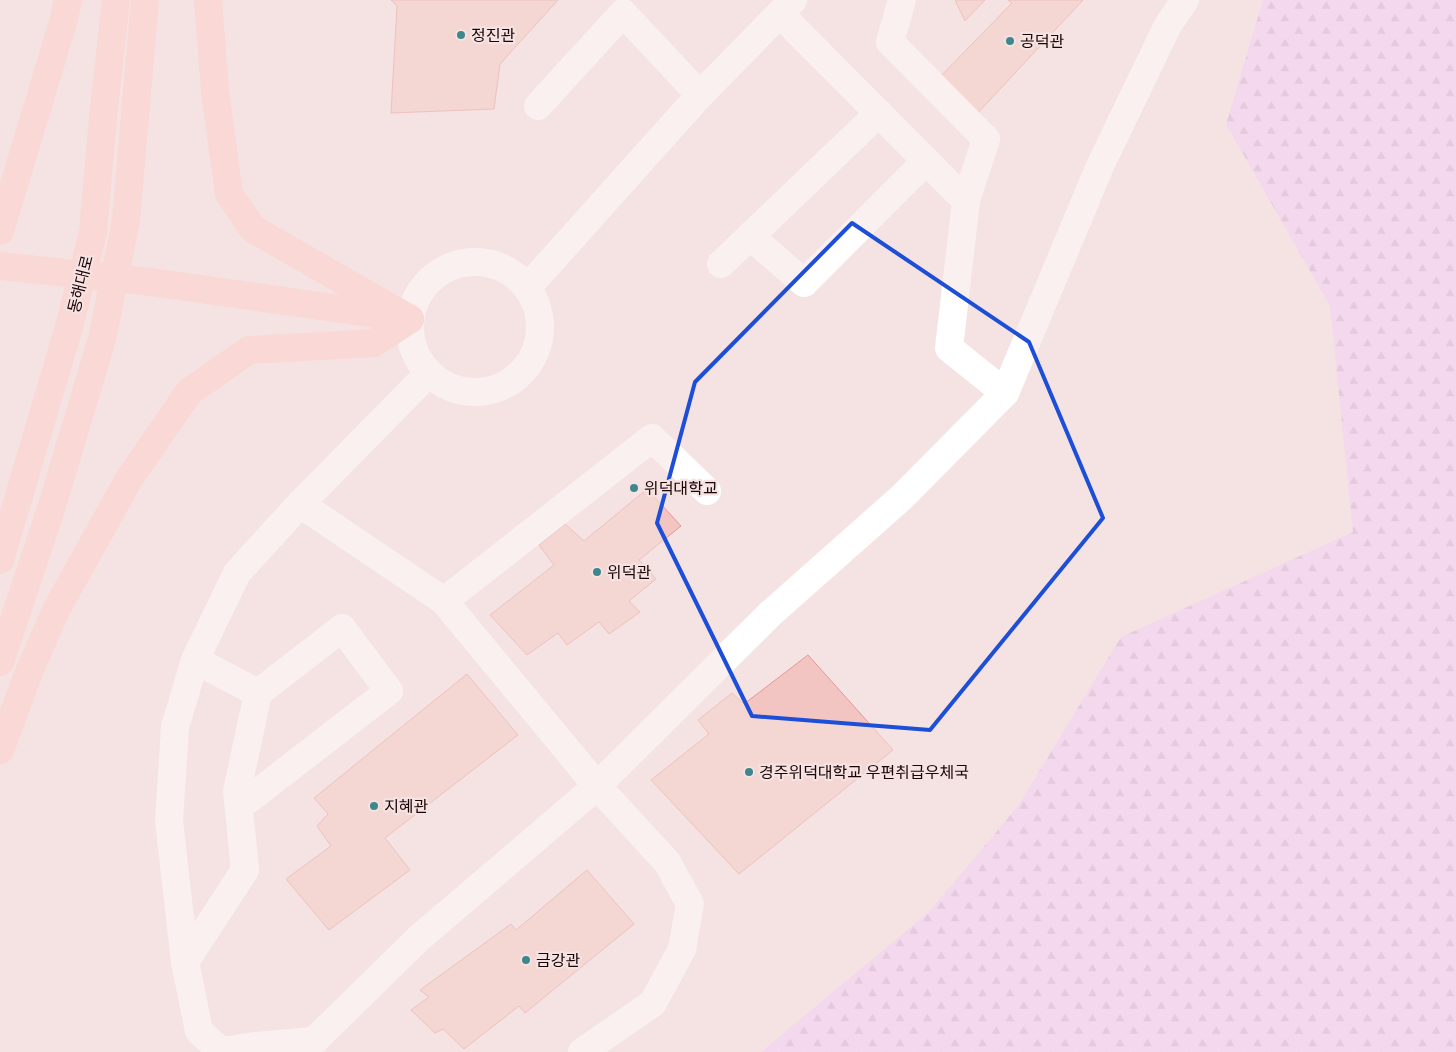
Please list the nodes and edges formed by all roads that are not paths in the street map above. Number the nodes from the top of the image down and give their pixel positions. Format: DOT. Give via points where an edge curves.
graph roads {
  1 [pos="68,0"];
  2 [pos="116,0"];
  3 [pos="146,0"];
  4 [pos="208,0"];
  5 [pos="902,0"];
  6 [pos="1185,0"];
  7 [pos="787,7"];
  8 [pos="700,95"];
  9 [pos="538,106"];
  10 [pos="879,113"];
  11 [pos="926,161"];
  12 [pos="966,201"];
  13 [pos="0,231"];
  14 [pos="750,236"];
  15 [pos="721,264"];
  16 [pos="0,266"];
  17 [pos="527,288"];
  18 [pos="410,319"];
  19 [pos="428,374"];
  20 [pos="1005,393"];
  21 [pos="707,491"];
  22 [pos="300,504"];
  23 [pos="0,560"];
  24 [pos="444,601"];
  25 [pos="195,660"];
  26 [pos="0,662"];
  27 [pos="258,692"];
  28 [pos="0,750"];
  29 [pos="597,786"];
  30 [pos="239,807"];
  31 [pos="185,962"];
  32 [pos="221,1051"];
  33 [pos="582,1052"];
  1 -- 13 [label="main road"];
  2 -- 23 [label="main road, 동해대로" via="93,232 69,327"];
  3 -- 26 [label="main road" via="126,220 102,339 51,509"];
  4 -- 18 [label="main road" via="215,91 229,194 253,229"];
  5 -- 12 [label="lane" via="890,42 986,139"];
  6 -- 20 [label="lane" via="1168,25 1100,166"];
  7 -- 8 [label="lane"];
  7 -- 10 [label="lane"];
  8 -- 9 [label="lane" via="623,13"];
  8 -- 17 [label="lane"];
  10 -- 11 [label="lane"];
  10 -- 14 [label="lane"];
  11 -- 12 [label="lane"];
  11 -- 14 [label="lane" via="804,283"];
  12 -- 20 [label="lane" via="950,348"];
  14 -- 15 [label="lane"];
  16 -- 18 [label="main road" via="151,282"];
  17 -- 18 [label="lane" via="512,273 493,264 472,261 451,265 432,276 418,292"];
  17 -- 19 [label="lane" via="538,307 539,336 536,350 525,369 509,384 488,392 466,393 446,386"];
  18 -- 19 [label="lane" via="412,347"];
  18 -- 28 [label="main road" via="374,343 249,350 189,392 129,480 56,610"];
  19 -- 22 [label="lane"];
  20 -- 29 [label="lane" via="902,497 770,614"];
  21 -- 24 [label="lane" via="652,438"];
  22 -- 24 [label="lane"];
  22 -- 25 [label="lane" via="237,574"];
  24 -- 29 [label="lane"];
  25 -- 27 [label="lane"];
  25 -- 31 [label="lane" via="174,727 169,821"];
  27 -- 30 [label="lane" via="237,791"];
  27 -- 30 [label="lane" via="342,628 389,691"];
  29 -- 32 [label="lane" via="418,939 314,1041"];
  29 -- 33 [label="lane" via="667,862 690,904 682,949 653,1003"];
  30 -- 31 [label="lane" via="245,870"];
  31 -- 32 [label="lane" via="198,1031"];
}
